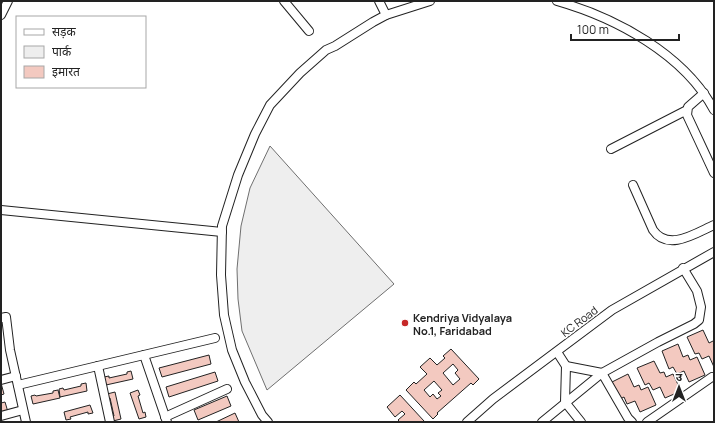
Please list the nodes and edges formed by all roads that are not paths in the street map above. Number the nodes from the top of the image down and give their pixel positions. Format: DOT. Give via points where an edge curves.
graph roads {
  1 [pos="8,1"];
  2 [pos="284,1"];
  3 [pos="381,1"];
  4 [pos="430,1"];
  5 [pos="557,1"];
  6 [pos="1,15"];
  7 [pos="386,15"];
  8 [pos="309,31"];
  9 [pos="704,93"];
  10 [pos="687,110"];
  11 [pos="714,110"];
  12 [pos="611,149"];
  13 [pos="714,173"];
  14 [pos="633,185"];
  15 [pos="1,210"];
  16 [pos="714,225"];
  17 [pos="222,232"];
  18 [pos="714,252"];
  19 [pos="683,268"];
  20 [pos="1,318"];
  21 [pos="215,338"];
  22 [pos="10,350"];
  23 [pos="1,352"];
  24 [pos="557,352"];
  25 [pos="144,355"];
  26 [pos="98,366"];
  27 [pos="566,366"];
  28 [pos="602,373"];
  29 [pos="712,377"];
  30 [pos="1,380"];
  31 [pos="17,381"];
  32 [pos="226,389"];
  33 [pos="565,402"];
  34 [pos="23,410"];
  35 [pos="1,416"];
  36 [pos="166,419"];
  37 [pos="26,422"];
  38 [pos="108,422"];
  39 [pos="268,422"];
  40 [pos="467,422"];
  41 [pos="542,422"];
  42 [pos="581,422"];
  43 [pos="632,422"];
  44 [pos="647,422"];
  1 -- 6 [label="street"];
  2 -- 8 [label="street"];
  3 -- 7 [label="street"];
  4 -- 7 [label="street"];
  5 -- 9 [label="street" via="582,8 652,44"];
  7 -- 17 [label="street" via="326,50 270,104 238,175"];
  9 -- 10 [label="street"];
  9 -- 11 [label="street"];
  10 -- 12 [label="street"];
  10 -- 13 [label="street" via="689,121"];
  14 -- 16 [label="street" via="653,230 662,239 678,240"];
  15 -- 17 [label="street"];
  17 -- 39 [label="street" via="220,274 224,315 232,350 248,388"];
  18 -- 19 [label="street, KC Road"];
  19 -- 24 [label="street, KC Road" via="612,310"];
  19 -- 28 [label="street" via="697,291 702,307 699,320"];
  20 -- 22 [label="street" via="6,318"];
  21 -- 25 [label="street"];
  22 -- 23 [label="street"];
  22 -- 31 [label="street"];
  24 -- 27 [label="street"];
  24 -- 40 [label="street, KC Road" via="493,399"];
  25 -- 26 [label="street"];
  25 -- 36 [label="street"];
  26 -- 31 [label="street"];
  26 -- 38 [label="street"];
  27 -- 28 [label="street"];
  27 -- 33 [label="street"];
  28 -- 33 [label="street"];
  28 -- 43 [label="street"];
  29 -- 44 [label="street"];
  30 -- 31 [label="street"];
  31 -- 34 [label="street"];
  32 -- 36 [label="street"];
  33 -- 41 [label="street"];
  33 -- 42 [label="street"];
  34 -- 35 [label="street"];
  34 -- 37 [label="street"];
}
